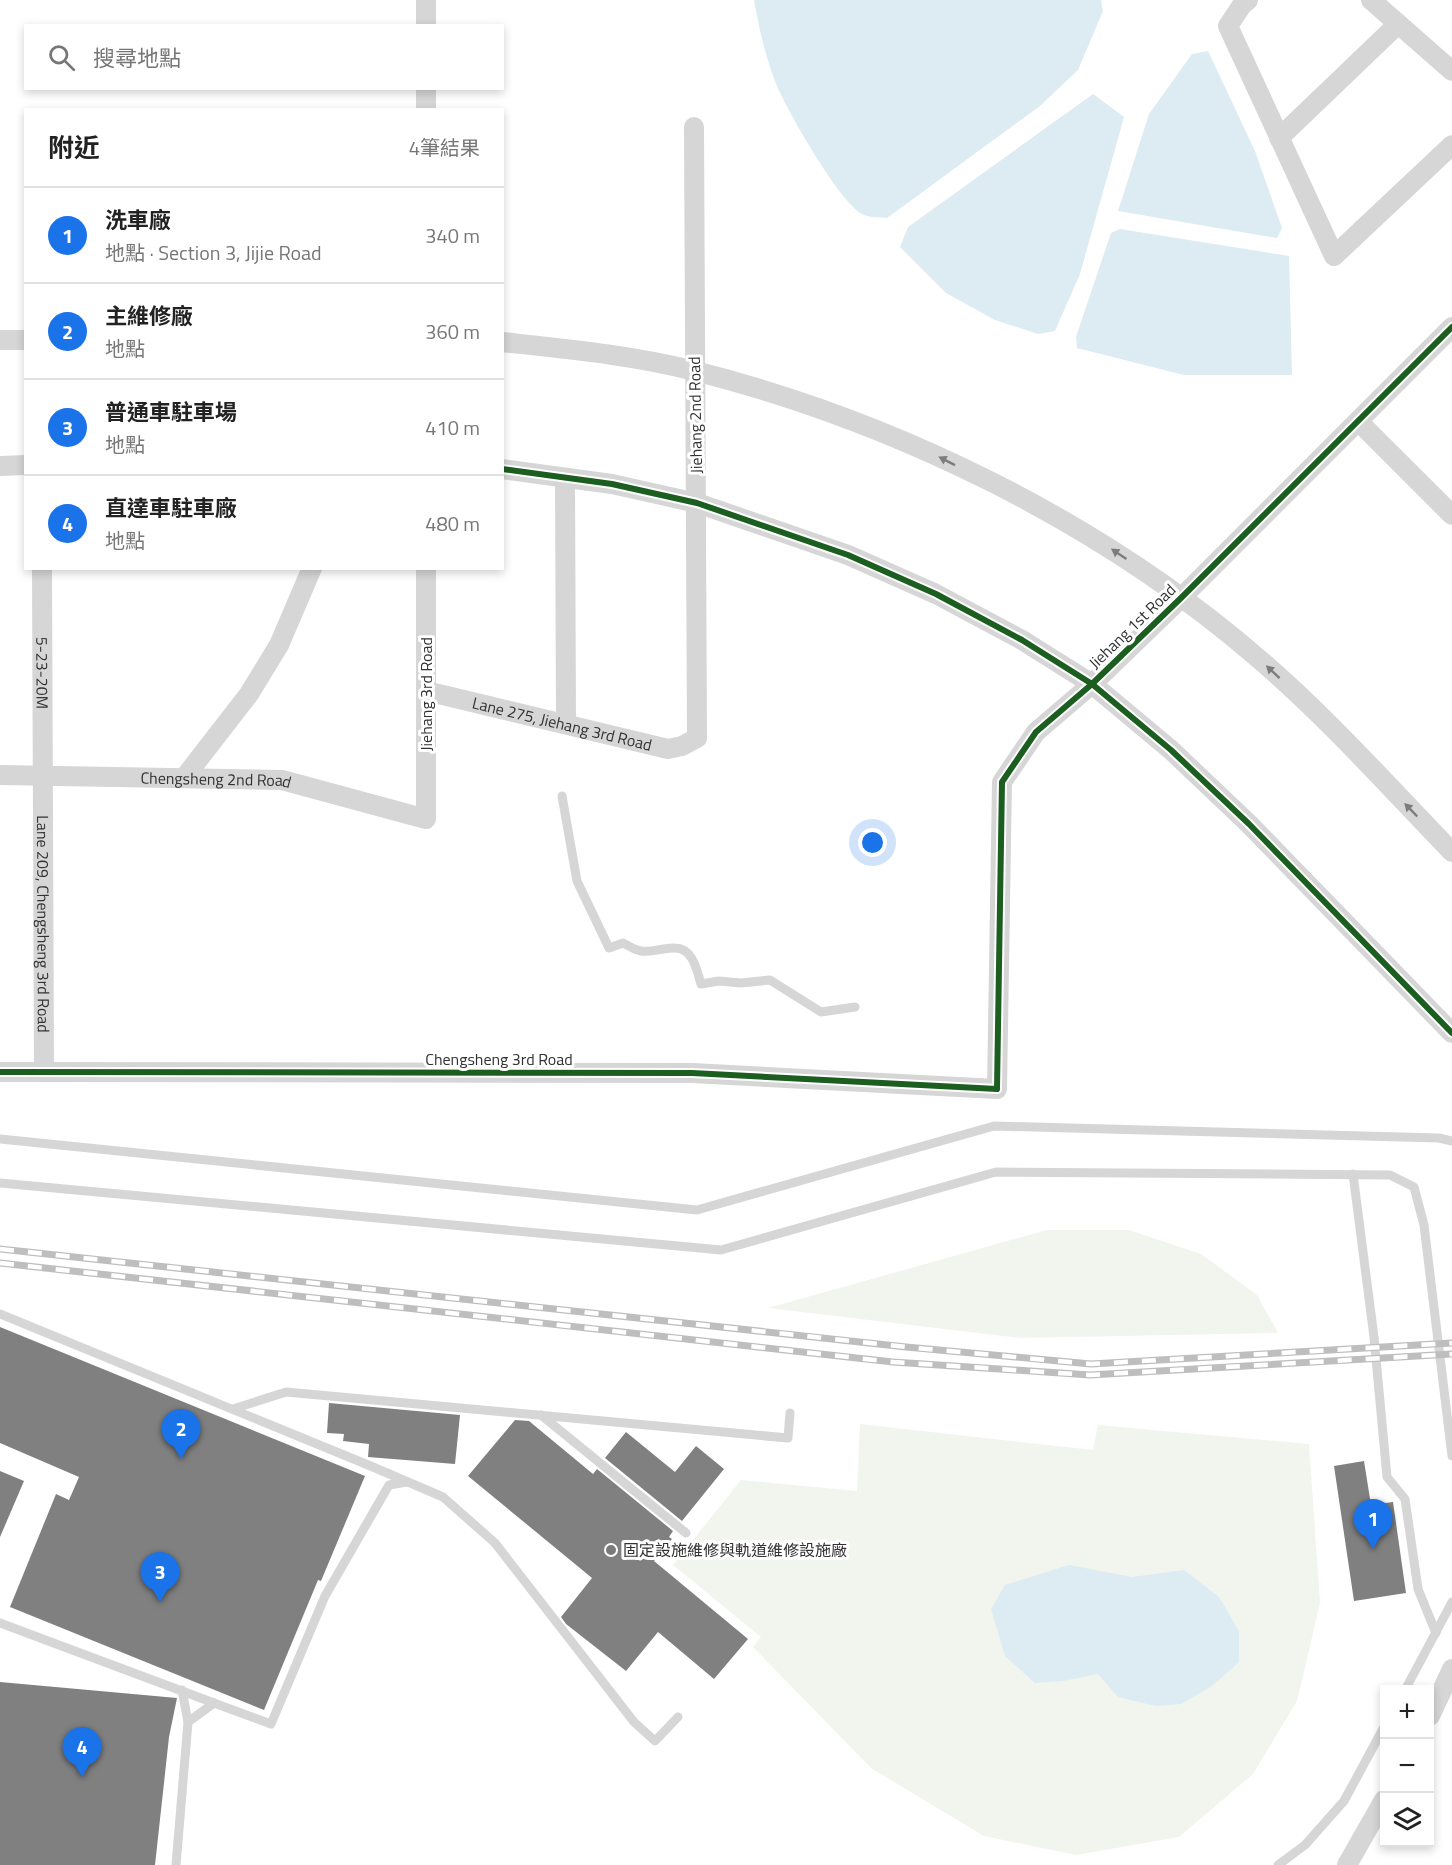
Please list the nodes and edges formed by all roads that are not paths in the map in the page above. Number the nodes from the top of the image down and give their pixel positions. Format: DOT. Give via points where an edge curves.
graph roads {
  1 [pos="426,0"];
  2 [pos="1248,0"];
  3 [pos="1371,0"];
  4 [pos="426,24"];
  5 [pos="1398,24"];
  6 [pos="1452,71"];
  7 [pos="426,90"];
  8 [pos="426,108"];
  9 [pos="694,127"];
  10 [pos="1279,138"];
  11 [pos="1452,145"];
  12 [pos="1452,327"];
  13 [pos="0,340"];
  14 [pos="24,340"];
  15 [pos="504,342"];
  16 [pos="694,371"];
  17 [pos="1358,421"];
  18 [pos="24,465"];
  19 [pos="0,466"];
  20 [pos="504,469"];
  21 [pos="565,478"];
  22 [pos="697,503"];
  23 [pos="1452,515"];
  24 [pos="42,570"];
  25 [pos="311,570"];
  26 [pos="426,570"];
  27 [pos="1182,597"];
  28 [pos="1092,684"];
  29 [pos="426,691"];
  30 [pos="566,724"];
  31 [pos="697,738"];
  32 [pos="0,775"];
  33 [pos="42,776"];
  34 [pos="184,778"];
  35 [pos="562,796"];
  36 [pos="426,819"];
  37 [pos="1452,852"];
  38 [pos="855,1007"];
  39 [pos="1452,1033"];
  40 [pos="0,1072"];
  41 [pos="44,1072"];
  42 [pos="997,1089"];
  43 [pos="0,1139"];
  44 [pos="1452,1141"];
  45 [pos="1353,1174"];
  46 [pos="0,1184"];
  47 [pos="0,1314"];
  48 [pos="233,1409"];
  49 [pos="790,1413"];
  50 [pos="541,1415"];
  51 [pos="1452,1456"];
  52 [pos="407,1482"];
  53 [pos="686,1533"];
  54 [pos="1452,1602"];
  55 [pos="0,1623"];
  56 [pos="1436,1633"];
  57 [pos="1452,1670"];
  58 [pos="1407,1685"];
  59 [pos="182,1690"];
  60 [pos="214,1703"];
  61 [pos="1434,1708"];
  62 [pos="678,1718"];
  63 [pos="188,1722"];
  64 [pos="1380,1734"];
  65 [pos="1380,1807"];
  66 [pos="176,1865"];
  67 [pos="1278,1865"];
  68 [pos="1347,1865"];
  1 -- 4 [label="street"];
  2 -- 10 [label="street" via="1228,26"];
  3 -- 5 [label="street"];
  5 -- 6 [label="street"];
  5 -- 10 [label="street"];
  7 -- 8 [label="street"];
  9 -- 16 [label="street, Jiehang 2nd Road"];
  10 -- 11 [label="street" via="1334,256"];
  12 -- 17 [label="street, Jiehang 1st Road"];
  13 -- 14 [label="street"];
  15 -- 16 [label="street" via="604,353"];
  16 -- 22 [label="street, Jiehang 2nd Road"];
  27 -- 16 [label="street, one-way" via="1108,546 917,446 813,406"];
  17 -- 23 [label="street"];
  17 -- 27 [label="street, Jiehang 1st Road"];
  18 -- 19 [label="street"];
  20 -- 21 [label="street"];
  21 -- 22 [label="street"];
  21 -- 30 [label="street"];
  22 -- 28 [label="street" via="848,555 936,594 1022,640"];
  22 -- 31 [label="street, Jiehang 2nd Road"];
  24 -- 33 [label="street, 5-23-20M"];
  25 -- 34 [label="street" via="279,645 249,694"];
  26 -- 29 [label="street, Jiehang 3rd Road"];
  27 -- 28 [label="street, Jiehang 1st Road"];
  37 -- 27 [label="street, one-way" via="1311,708 1260,660"];
  28 -- 39 [label="street" via="1171,750 1249,824"];
  28 -- 42 [label="street, Jiehang 1st Road" via="1036,732 1002,782"];
  29 -- 30 [label="street, Lane 275, Jiehang 3rd Road"];
  29 -- 36 [label="street, Jiehang 3rd Road"];
  30 -- 31 [label="street, Lane 275, Jiehang 3rd Road" via="668,749"];
  32 -- 33 [label="street, Chengsheng 2nd Road"];
  33 -- 34 [label="street, Chengsheng 2nd Road"];
  33 -- 41 [label="street, Lane 209, Chengsheng 3rd Road"];
  34 -- 36 [label="street, Chengsheng 2nd Road" via="282,780"];
  35 -- 38 [label="lane" via="577,881 609,948 624,943 640,951 676,948 688,953 701,984 770,980 821,1012"];
  40 -- 41 [label="street, Chengsheng 3rd Road"];
  41 -- 42 [label="street, Chengsheng 3rd Road" via="692,1073"];
  43 -- 44 [label="lane" via="697,1210 994,1126"];
  45 -- 46 [label="lane" via="996,1172 721,1250"];
  45 -- 51 [label="lane" via="1390,1175 1414,1187 1424,1226"];
  45 -- 56 [label="lane" via="1387,1477 1405,1499 1418,1589"];
  47 -- 48 [label="lane"];
  48 -- 50 [label="lane" via="286,1392"];
  48 -- 52 [label="lane"];
  49 -- 50 [label="lane" via="788,1438"];
  50 -- 53 [label="lane"];
  52 -- 60 [label="lane" via="389,1485 324,1596 271,1724"];
  52 -- 62 [label="lane" via="443,1497 495,1543 634,1722 655,1741"];
  54 -- 56 [label="lane"];
  55 -- 59 [label="lane"];
  56 -- 58 [label="lane"];
  57 -- 61 [label="street"];
  59 -- 60 [label="lane"];
  59 -- 63 [label="lane"];
  60 -- 63 [label="lane"];
  63 -- 66 [label="lane"];
  64 -- 67 [label="lane" via="1344,1802 1305,1845"];
  65 -- 68 [label="street"];
}
